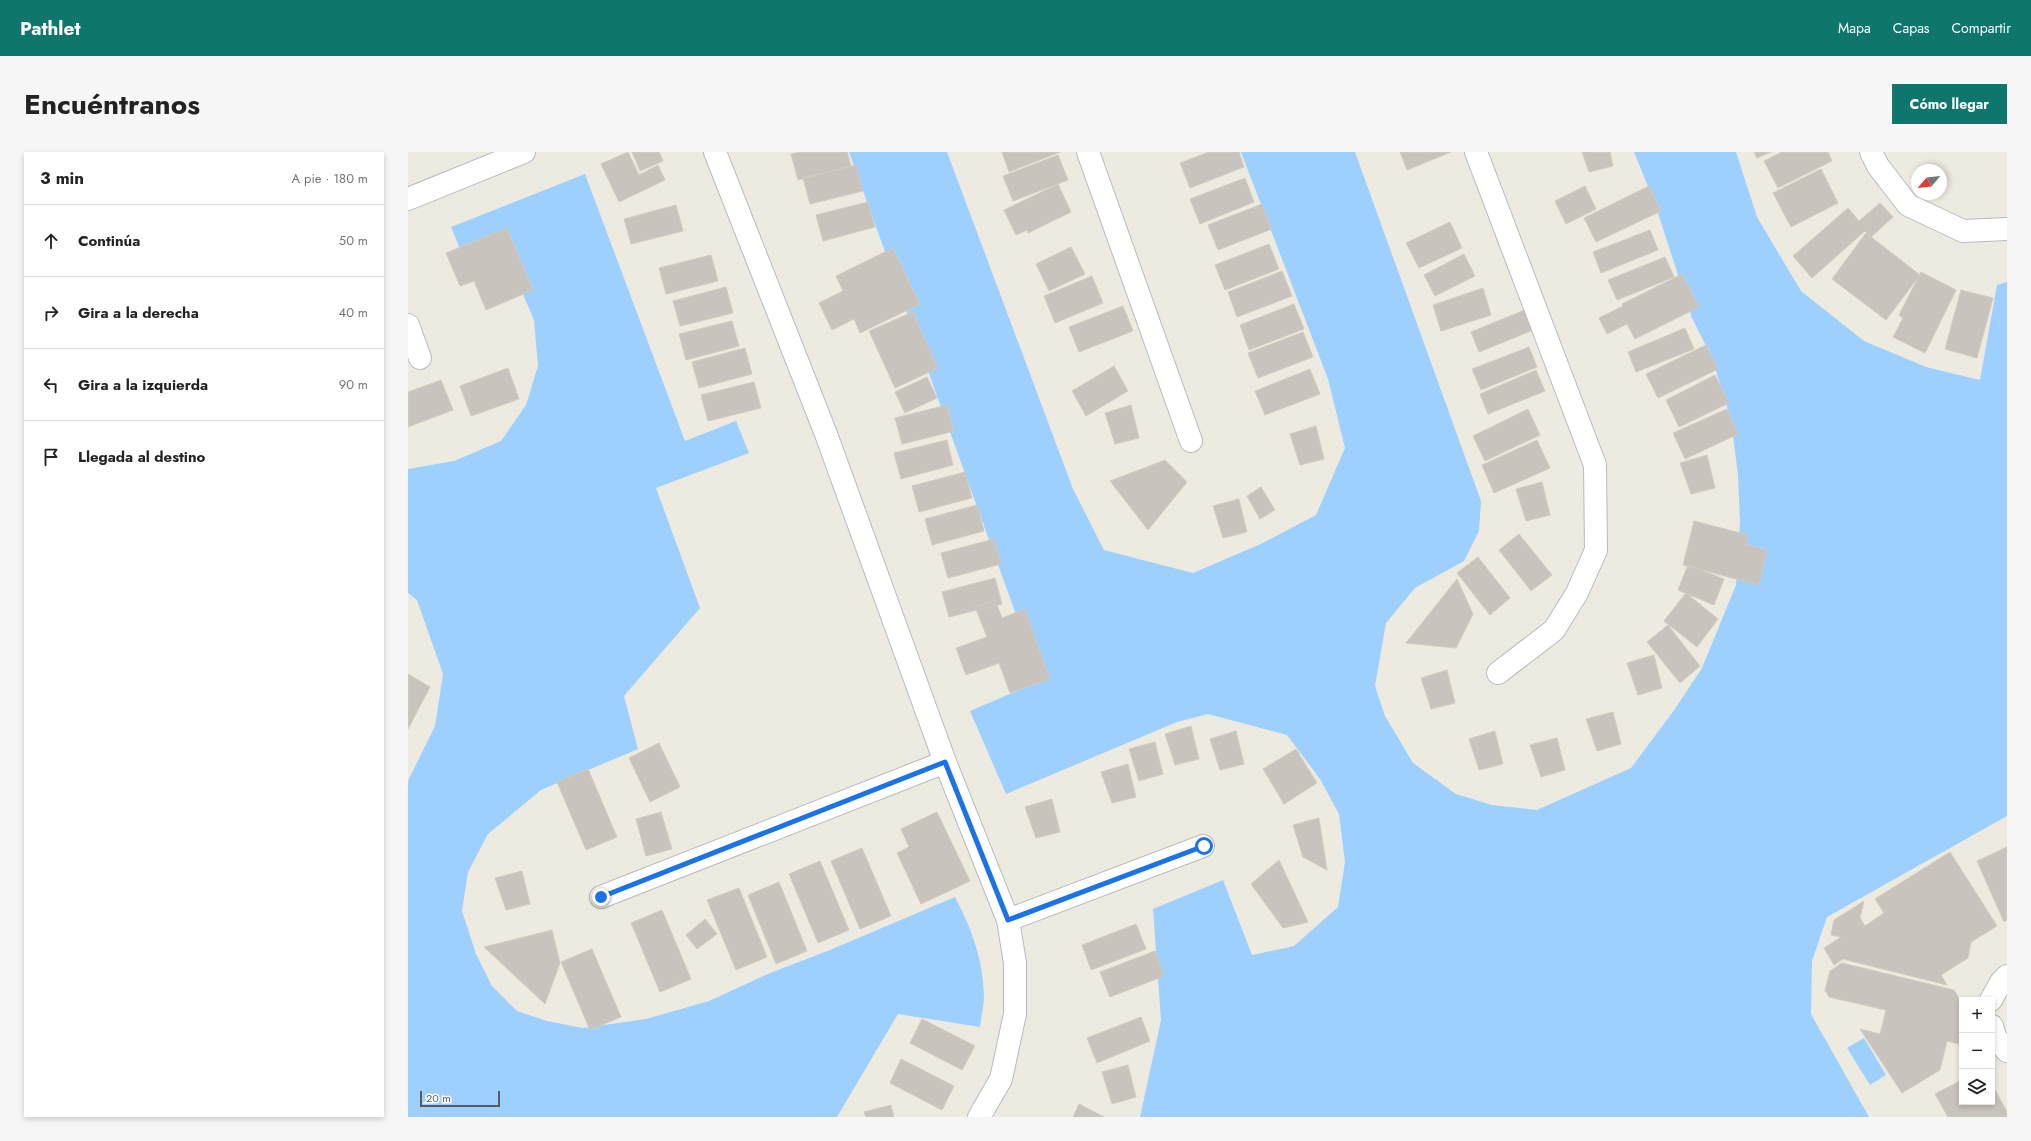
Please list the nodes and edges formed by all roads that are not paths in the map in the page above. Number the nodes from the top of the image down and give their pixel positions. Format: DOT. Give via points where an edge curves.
graph roads {
  1 [pos="524,152"];
  2 [pos="715,152"];
  3 [pos="1088,152"];
  4 [pos="1476,152"];
  5 [pos="1871,152"];
  6 [pos="408,200"];
  7 [pos="2007,229"];
  8 [pos="408,325"];
  9 [pos="420,358"];
  10 [pos="1190,441"];
  11 [pos="1498,673"];
  12 [pos="945,762"];
  13 [pos="1204,846"];
  14 [pos="601,897"];
  15 [pos="1008,920"];
  16 [pos="2007,976"];
  17 [pos="1993,997"];
  18 [pos="1995,1033"];
  19 [pos="2007,1051"];
  20 [pos="979,1117"];
  1 -- 6 [label="street"];
  2 -- 12 [label="street" via="826,434"];
  3 -- 10 [label="street"];
  4 -- 11 [label="street" via="1595,465 1596,550 1577,593 1554,630"];
  5 -- 7 [label="street" via="1878,166 1908,205 1963,231"];
  8 -- 9 [label="street"];
  12 -- 14 [label="street"];
  12 -- 15 [label="street"];
  13 -- 15 [label="street"];
  15 -- 20 [label="street" via="1015,963 1015,1014 1001,1079"];
  16 -- 17 [label="street"];
  18 -- 19 [label="street"];
}
